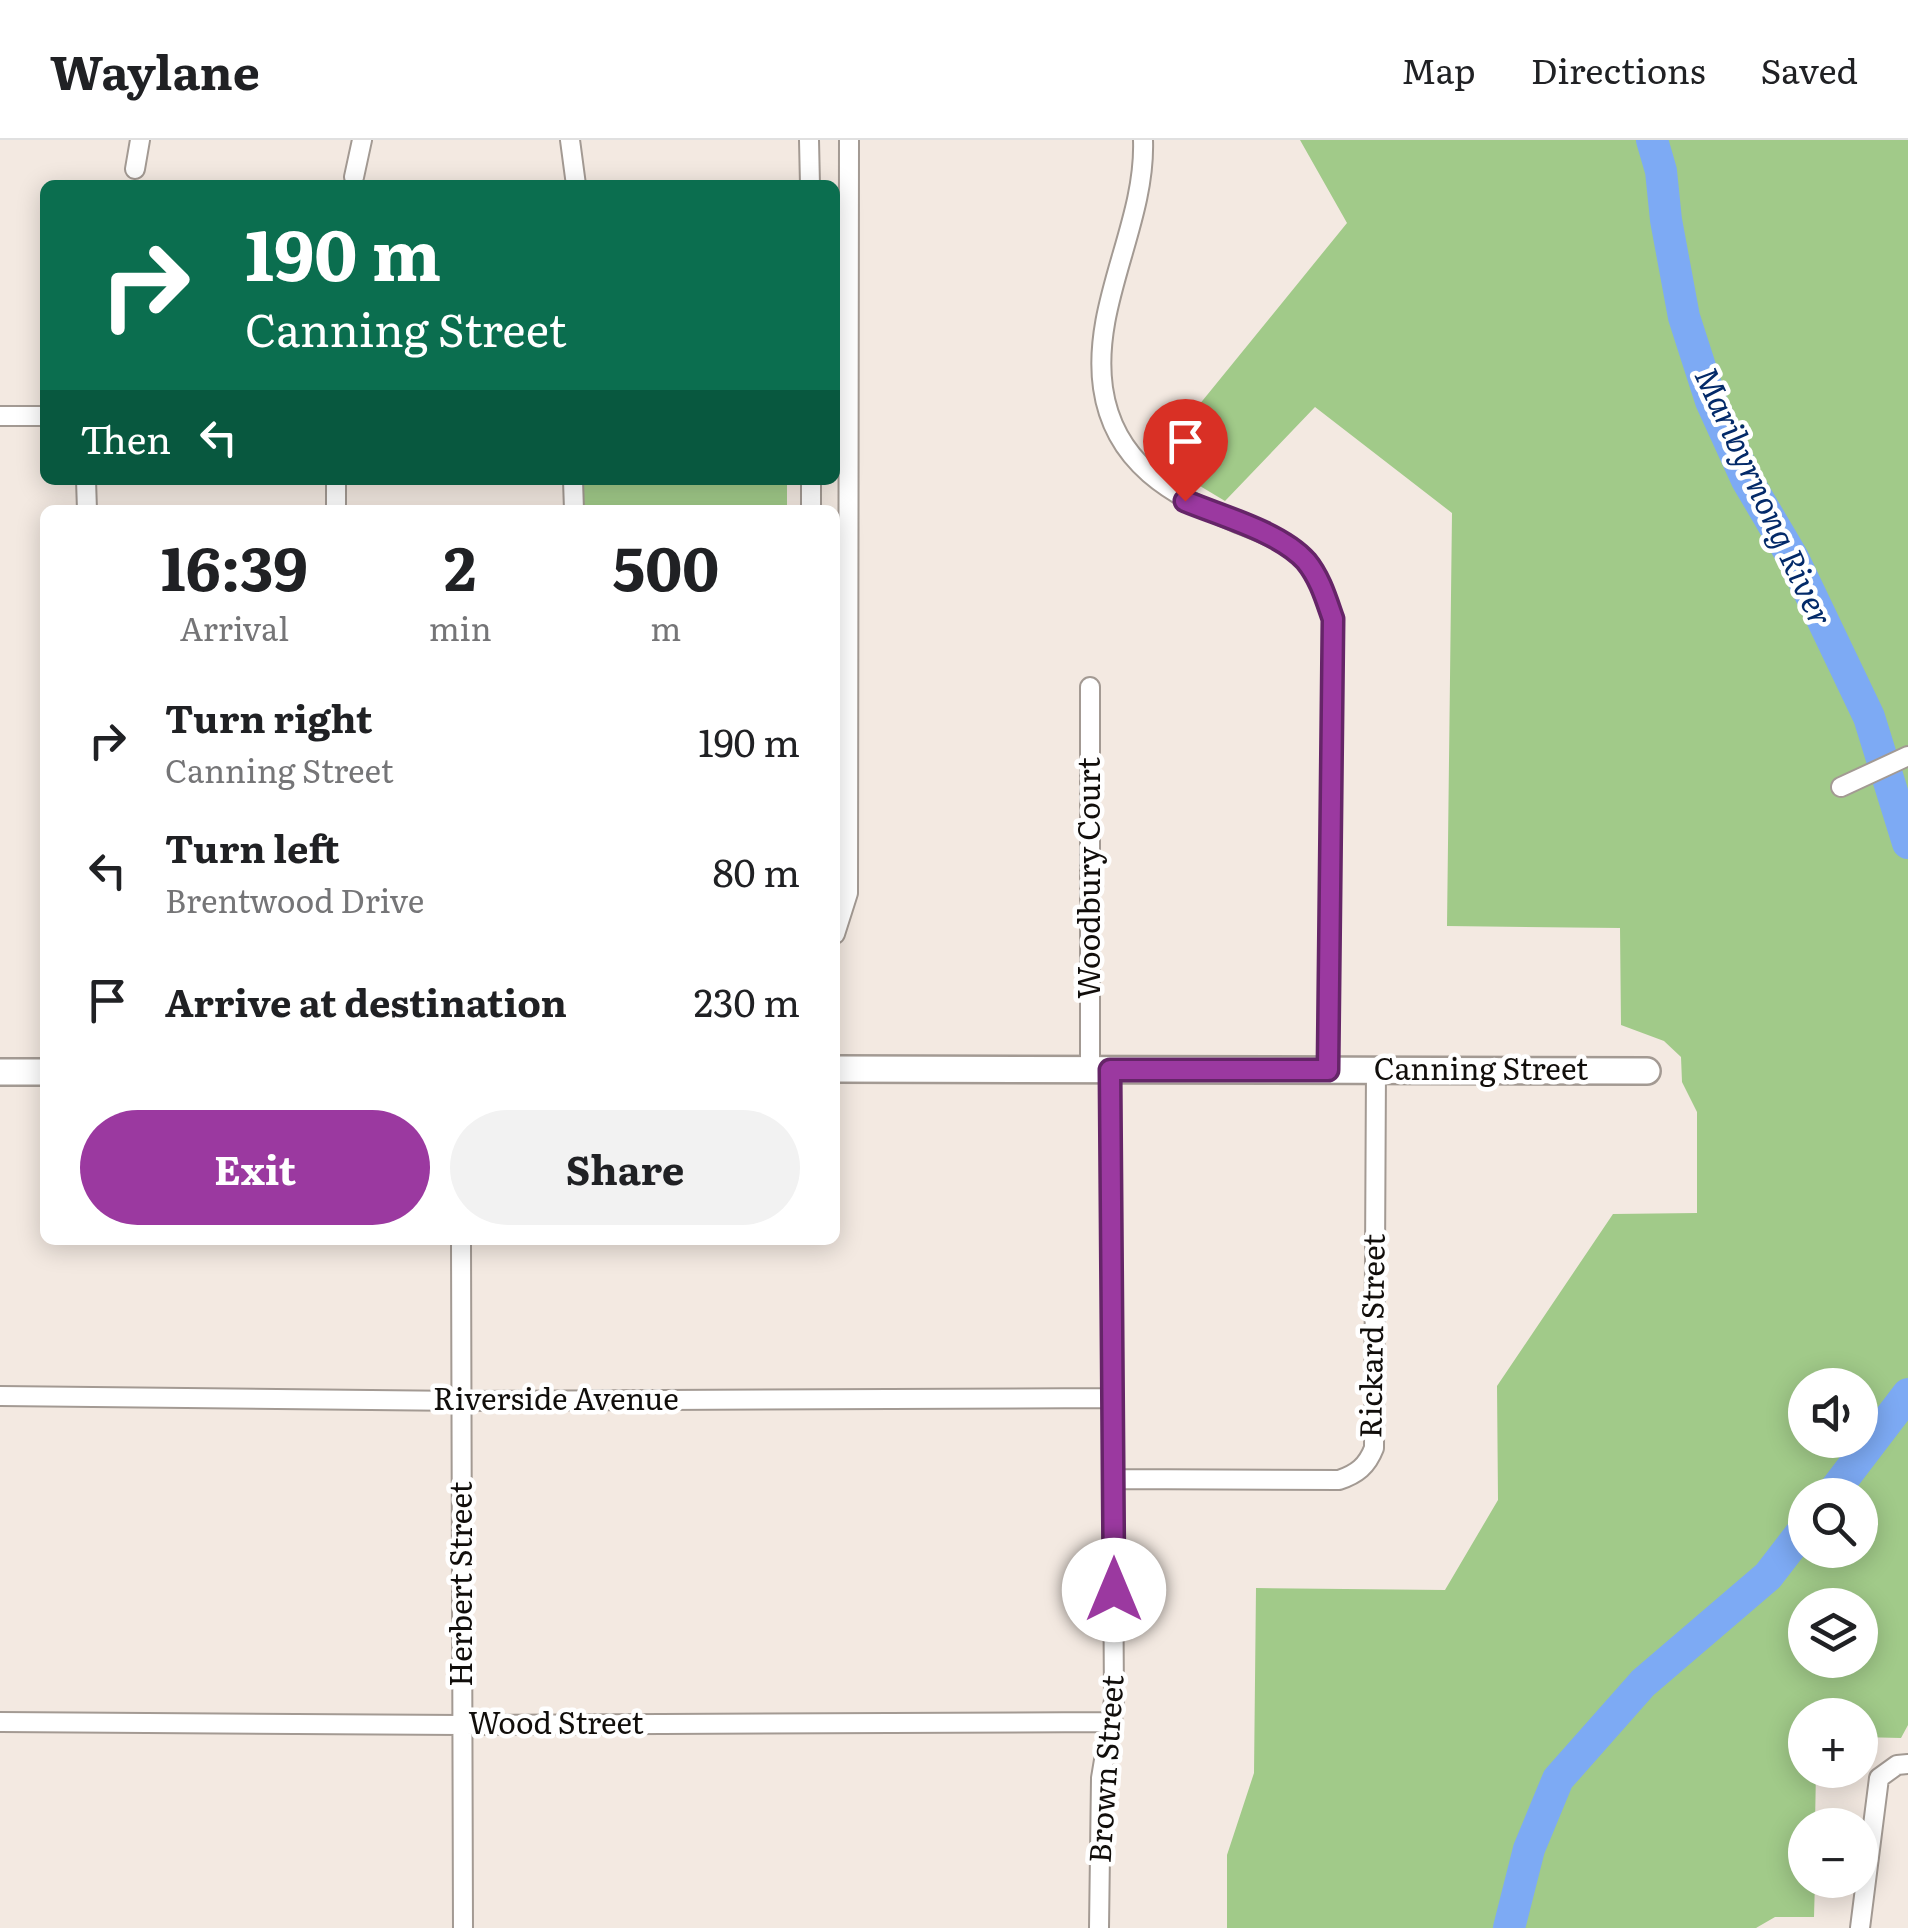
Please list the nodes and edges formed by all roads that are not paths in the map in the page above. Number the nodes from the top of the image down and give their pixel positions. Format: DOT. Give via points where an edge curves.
graph roads {
  1 [pos="140,140"];
  2 [pos="362,140"];
  3 [pos="570,140"];
  4 [pos="810,140"];
  5 [pos="849,140"];
  6 [pos="1143,140"];
  7 [pos="135,169"];
  8 [pos="354,178"];
  9 [pos="575,180"];
  10 [pos="810,180"];
  11 [pos="0,416"];
  12 [pos="40,416"];
  13 [pos="1090,687"];
  14 [pos="1908,756"];
  15 [pos="1841,787"];
  16 [pos="840,918"];
  17 [pos="840,1069"];
  18 [pos="1100,1070"];
  19 [pos="1328,1070"];
  20 [pos="1376,1070"];
  21 [pos="1647,1071"];
  22 [pos="0,1072"];
  23 [pos="40,1072"];
  24 [pos="461,1245"];
  25 [pos="0,1396"];
  26 [pos="1112,1398"];
  27 [pos="464,1401"];
  28 [pos="1114,1479"];
  29 [pos="0,1722"];
  30 [pos="1112,1722"];
  31 [pos="462,1725"];
  32 [pos="1908,1764"];
  33 [pos="464,1928"];
  34 [pos="1099,1928"];
  35 [pos="1860,1928"];
  1 -- 7 [label="street"];
  2 -- 8 [label="street"];
  3 -- 9 [label="street"];
  4 -- 10 [label="street"];
  5 -- 16 [label="street" via="848,893"];
  6 -- 19 [label="street" via="1138,198 1101,344 1112,422 1154,480 1185,501 1281,541 1306,561 1333,619"];
  11 -- 12 [label="street"];
  13 -- 18 [label="street, Woodbury Court"];
  14 -- 15 [label="street"];
  17 -- 18 [label="street, Canning Street"];
  18 -- 19 [label="street, Canning Street"];
  18 -- 26 [label="street, Brown Street"];
  19 -- 20 [label="street, Canning Street"];
  20 -- 21 [label="street, Canning Street"];
  20 -- 28 [label="street, Rickard Street" via="1370,1458 1338,1480"];
  22 -- 23 [label="street"];
  24 -- 27 [label="street, Herbert Street"];
  25 -- 27 [label="street, Riverside Avenue"];
  26 -- 27 [label="street, Riverside Avenue"];
  26 -- 28 [label="street, Brown Street"];
  27 -- 31 [label="street, Herbert Street"];
  28 -- 30 [label="street, Brown Street"];
  29 -- 31 [label="street, Wood Street"];
  30 -- 31 [label="street, Wood Street"];
  30 -- 34 [label="street, Brown Street" via="1101,1778"];
  31 -- 33 [label="street, Herbert Street"];
  32 -- 35 [label="street" via="1879,1778"];
}
